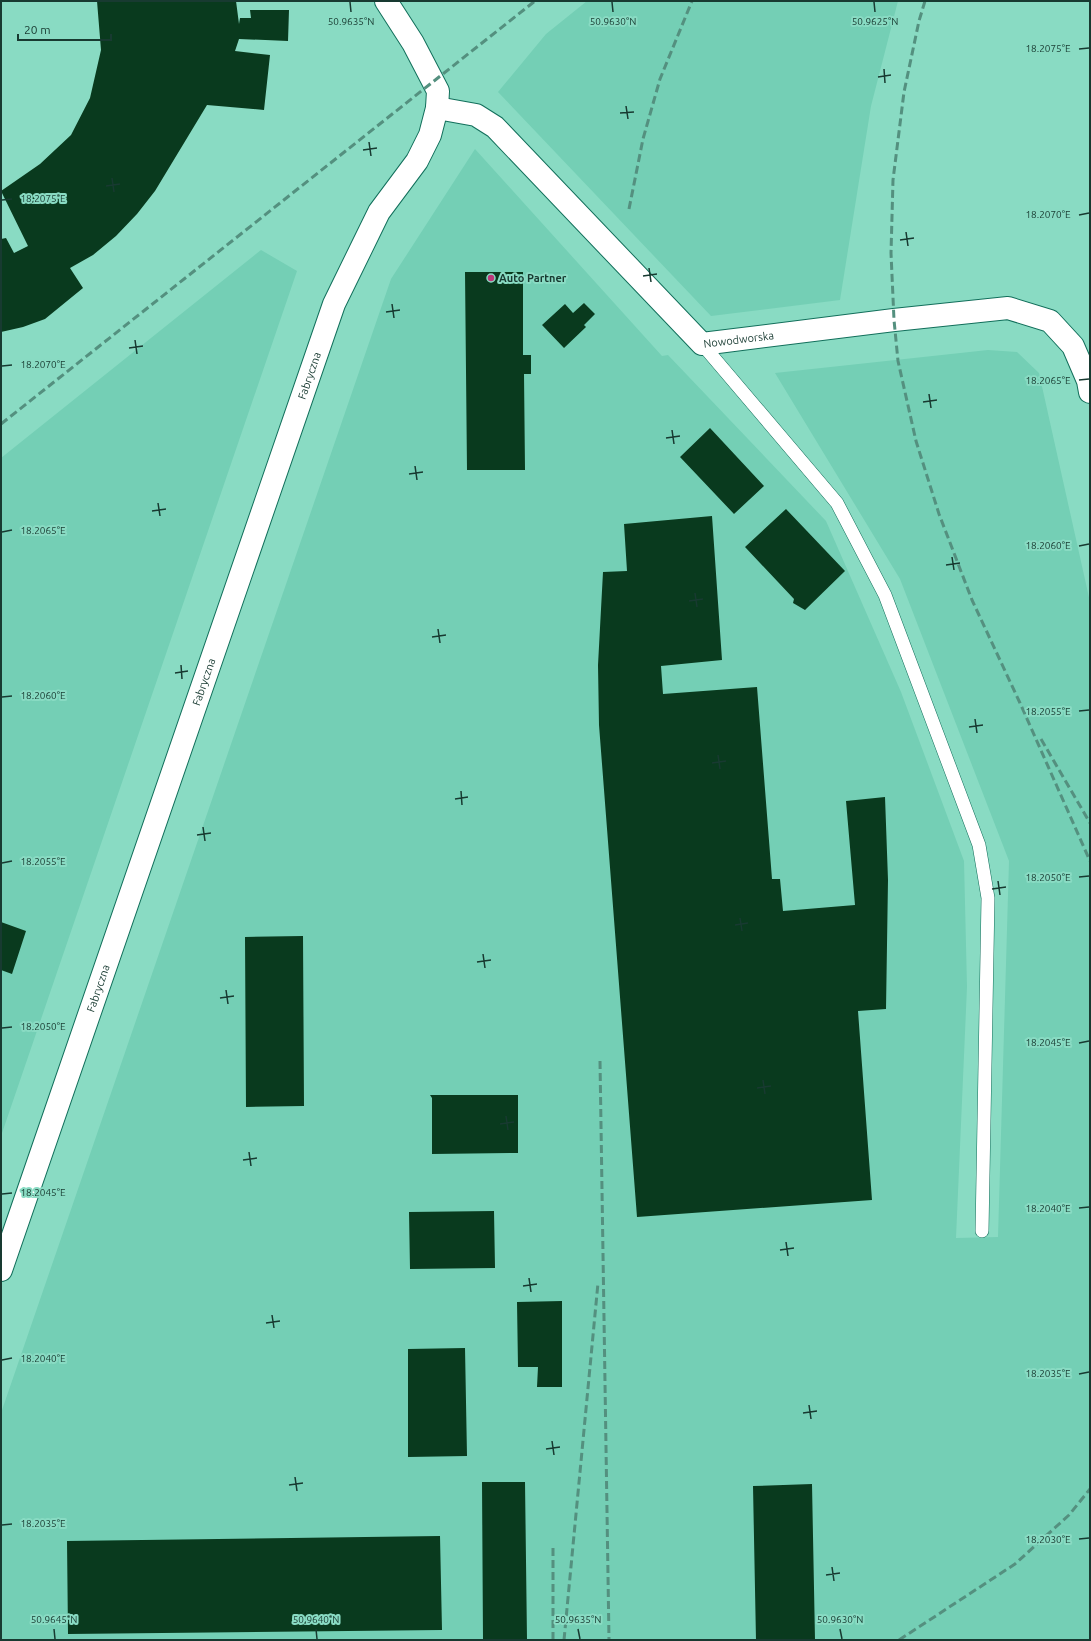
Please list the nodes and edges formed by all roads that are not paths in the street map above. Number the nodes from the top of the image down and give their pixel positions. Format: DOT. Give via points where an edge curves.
graph roads {
  1 [pos="386,1"];
  2 [pos="437,108"];
  3 [pos="702,344"];
  4 [pos="1090,392"];
  5 [pos="982,1231"];
  6 [pos="1,1270"];
  1 -- 2 [label="street, Fabryczna" via="413,43 438,91"];
  2 -- 3 [label="street, Nowodworska" via="476,115 494,126"];
  2 -- 6 [label="street, Fabryczna" via="430,135 418,160 379,212 334,304"];
  3 -- 4 [label="street, Nowodworska" via="1008,308 1050,321 1073,346"];
  3 -- 5 [label="lane" via="837,503 884,595 979,845 988,898"];
}
